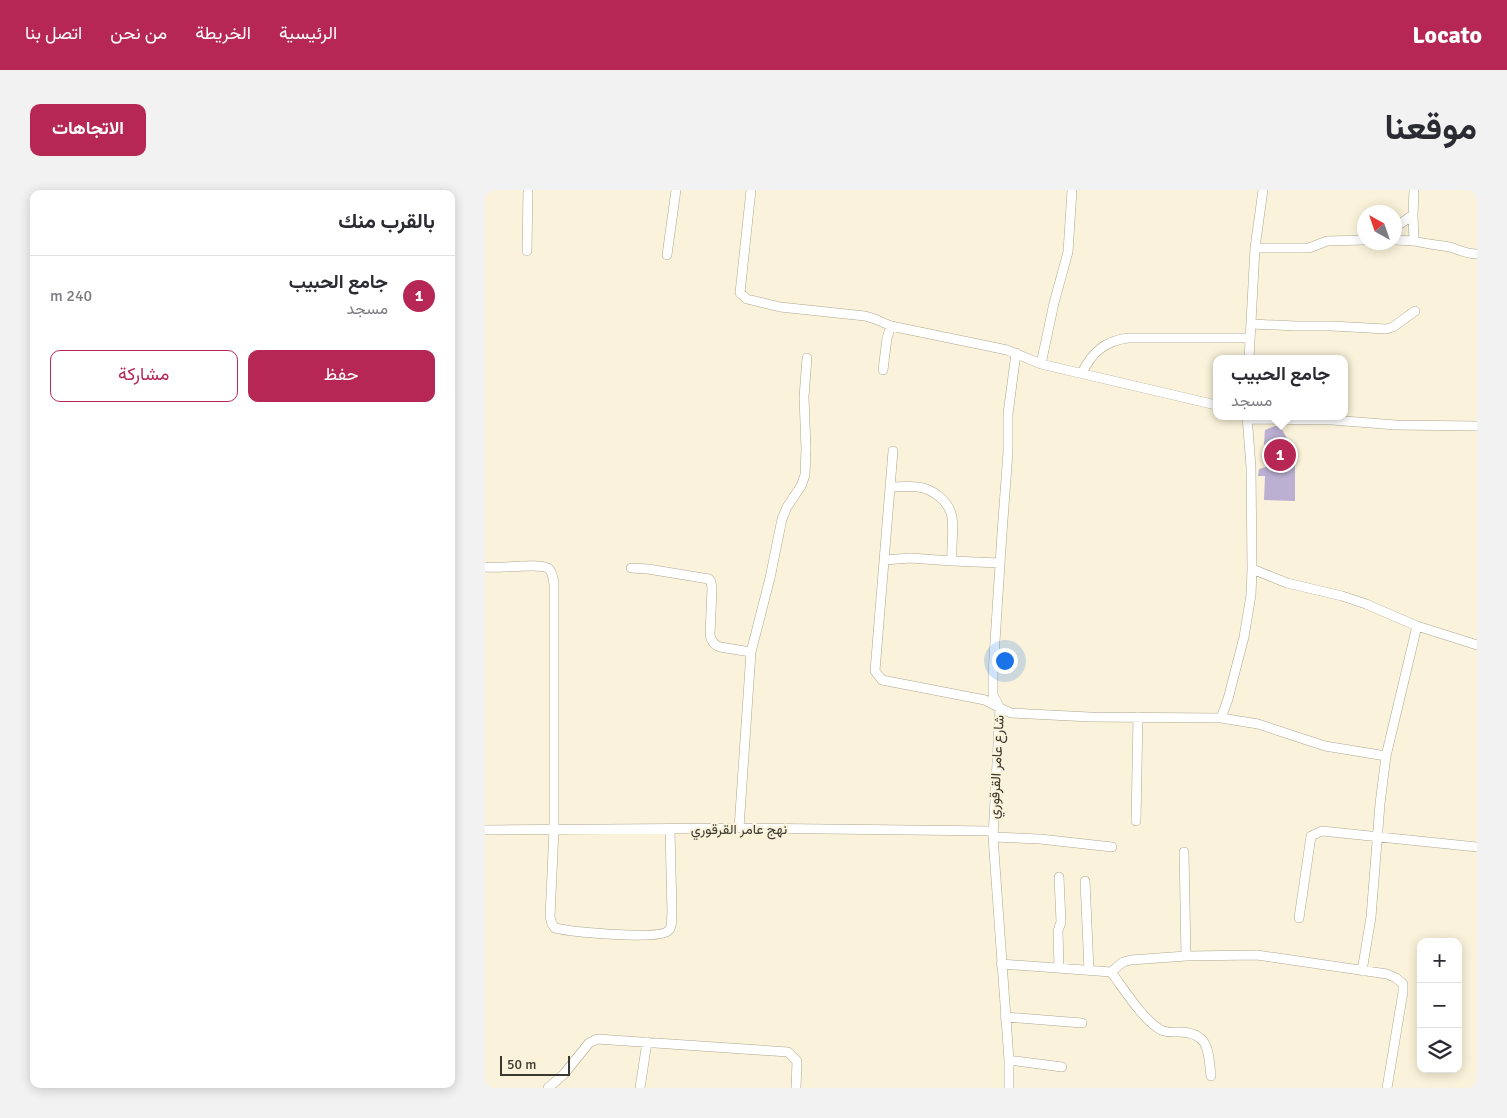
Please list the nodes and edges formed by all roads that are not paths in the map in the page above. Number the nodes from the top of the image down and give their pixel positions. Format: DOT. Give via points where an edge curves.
graph roads {
  1 [pos="528,190"];
  2 [pos="675,190"];
  3 [pos="751,190"];
  4 [pos="1071,190"];
  5 [pos="1263,190"];
  6 [pos="1414,190"];
  7 [pos="1413,214"];
  8 [pos="1402,223"];
  9 [pos="1357,240"];
  10 [pos="1402,240"];
  11 [pos="1415,240"];
  12 [pos="1255,248"];
  13 [pos="527,251"];
  14 [pos="1477,254"];
  15 [pos="667,255"];
  16 [pos="1415,311"];
  17 [pos="1251,324"];
  18 [pos="891,326"];
  19 [pos="1249,338"];
  20 [pos="1016,353"];
  21 [pos="1249,355"];
  22 [pos="807,358"];
  23 [pos="1041,364"];
  24 [pos="883,370"];
  25 [pos="1082,373"];
  26 [pos="1213,404"];
  27 [pos="1247,420"];
  28 [pos="1332,420"];
  29 [pos="1477,426"];
  30 [pos="893,451"];
  31 [pos="890,487"];
  32 [pos="885,560"];
  33 [pos="952,560"];
  34 [pos="1000,563"];
  35 [pos="485,567"];
  36 [pos="631,568"];
  37 [pos="1252,568"];
  38 [pos="1417,626"];
  39 [pos="1477,645"];
  40 [pos="751,652"];
  41 [pos="1000,708"];
  42 [pos="1139,717"];
  43 [pos="1221,718"];
  44 [pos="1386,756"];
  45 [pos="1135,821"];
  46 [pos="739,828"];
  47 [pos="554,829"];
  48 [pos="670,829"];
  49 [pos="485,830"];
  50 [pos="993,834"];
  51 [pos="1378,838"];
  52 [pos="1112,847"];
  53 [pos="1477,847"];
  54 [pos="1184,852"];
  55 [pos="1059,877"];
  56 [pos="1085,881"];
  57 [pos="1299,918"];
  58 [pos="1186,956"];
  59 [pos="1001,964"];
  60 [pos="1059,968"];
  61 [pos="1089,970"];
  62 [pos="1362,970"];
  63 [pos="1111,972"];
  64 [pos="1005,1017"];
  65 [pos="1082,1023"];
  66 [pos="647,1042"];
  67 [pos="1009,1060"];
  68 [pos="1062,1067"];
  69 [pos="1211,1076"];
  70 [pos="548,1088"];
  71 [pos="640,1088"];
  72 [pos="797,1088"];
  73 [pos="1009,1088"];
  74 [pos="1387,1088"];
  1 -- 13 [label="street"];
  2 -- 15 [label="street"];
  3 -- 18 [label="street" via="740,293 747,299 780,307 865,316"];
  4 -- 23 [label="street" via="1068,252"];
  5 -- 12 [label="street"];
  6 -- 7 [label="street"];
  7 -- 8 [label="street"];
  7 -- 11 [label="street"];
  9 -- 12 [label="street" via="1327,242 1309,248"];
  10 -- 11 [label="street"];
  11 -- 14 [label="street"];
  12 -- 17 [label="street"];
  16 -- 17 [label="street" via="1386,329"];
  17 -- 19 [label="street"];
  18 -- 20 [label="street"];
  18 -- 24 [label="street"];
  19 -- 21 [label="street"];
  19 -- 25 [label="street" via="1114,340 1089,359"];
  20 -- 23 [label="street"];
  20 -- 34 [label="street" via="1008,414 1009,452"];
  22 -- 40 [label="street" via="805,474 782,520"];
  23 -- 25 [label="street"];
  25 -- 26 [label="street"];
  27 -- 37 [label="street"];
  28 -- 29 [label="street"];
  30 -- 31 [label="street, شارع عامر القرقوري"];
  31 -- 32 [label="street, شارع عامر القرقوري"];
  31 -- 33 [label="street" via="918,487 931,491 948,505 952,524"];
  32 -- 33 [label="street"];
  32 -- 41 [label="street, شارع عامر القرقوري" via="875,671 882,680 985,700"];
  33 -- 34 [label="street"];
  34 -- 41 [label="street" via="993,695"];
  35 -- 47 [label="street" via="544,566 553,575"];
  36 -- 40 [label="street" via="709,579 712,588 711,640 716,646"];
  37 -- 38 [label="street" via="1287,583 1366,604"];
  37 -- 43 [label="street" via="1244,637"];
  38 -- 39 [label="street"];
  38 -- 44 [label="street"];
  40 -- 46 [label="street"];
  41 -- 42 [label="street" via="1011,713"];
  41 -- 50 [label="street, شارع عامر القرقوري"];
  42 -- 43 [label="street"];
  42 -- 45 [label="street"];
  43 -- 44 [label="street" via="1258,724 1325,746"];
  44 -- 51 [label="street"];
  46 -- 48 [label="street, نهج عامر القرقوري"];
  46 -- 50 [label="street, نهج عامر القرقوري"];
  47 -- 48 [label="street, نهج عامر القرقوري"];
  47 -- 48 [label="street" via="550,917 555,928 650,935 663,934 671,925"];
  47 -- 49 [label="street, نهج عامر القرقوري"];
  50 -- 52 [label="street, نهج عامر القرقوري"];
  50 -- 59 [label="street, شارع عامر القرقوري"];
  51 -- 53 [label="street"];
  51 -- 57 [label="street" via="1322,831 1311,836"];
  51 -- 62 [label="street" via="1371,917"];
  54 -- 58 [label="street"];
  55 -- 60 [label="street"];
  56 -- 61 [label="street"];
  58 -- 62 [label="street" via="1257,954"];
  58 -- 63 [label="street" via="1131,960"];
  59 -- 60 [label="street"];
  59 -- 64 [label="street, شارع عامر القرقوري"];
  60 -- 61 [label="street"];
  61 -- 63 [label="street"];
  62 -- 74 [label="street" via="1387,974 1403,984"];
  63 -- 69 [label="street" via="1148,1020 1163,1031 1189,1032 1199,1036 1207,1047"];
  64 -- 65 [label="street"];
  64 -- 67 [label="street, شارع عامر القرقوري"];
  66 -- 70 [label="street" via="597,1039"];
  66 -- 71 [label="street"];
  66 -- 72 [label="street" via="788,1052 797,1061"];
  67 -- 68 [label="street"];
  67 -- 73 [label="street, شارع عامر القرقوري"];
}
